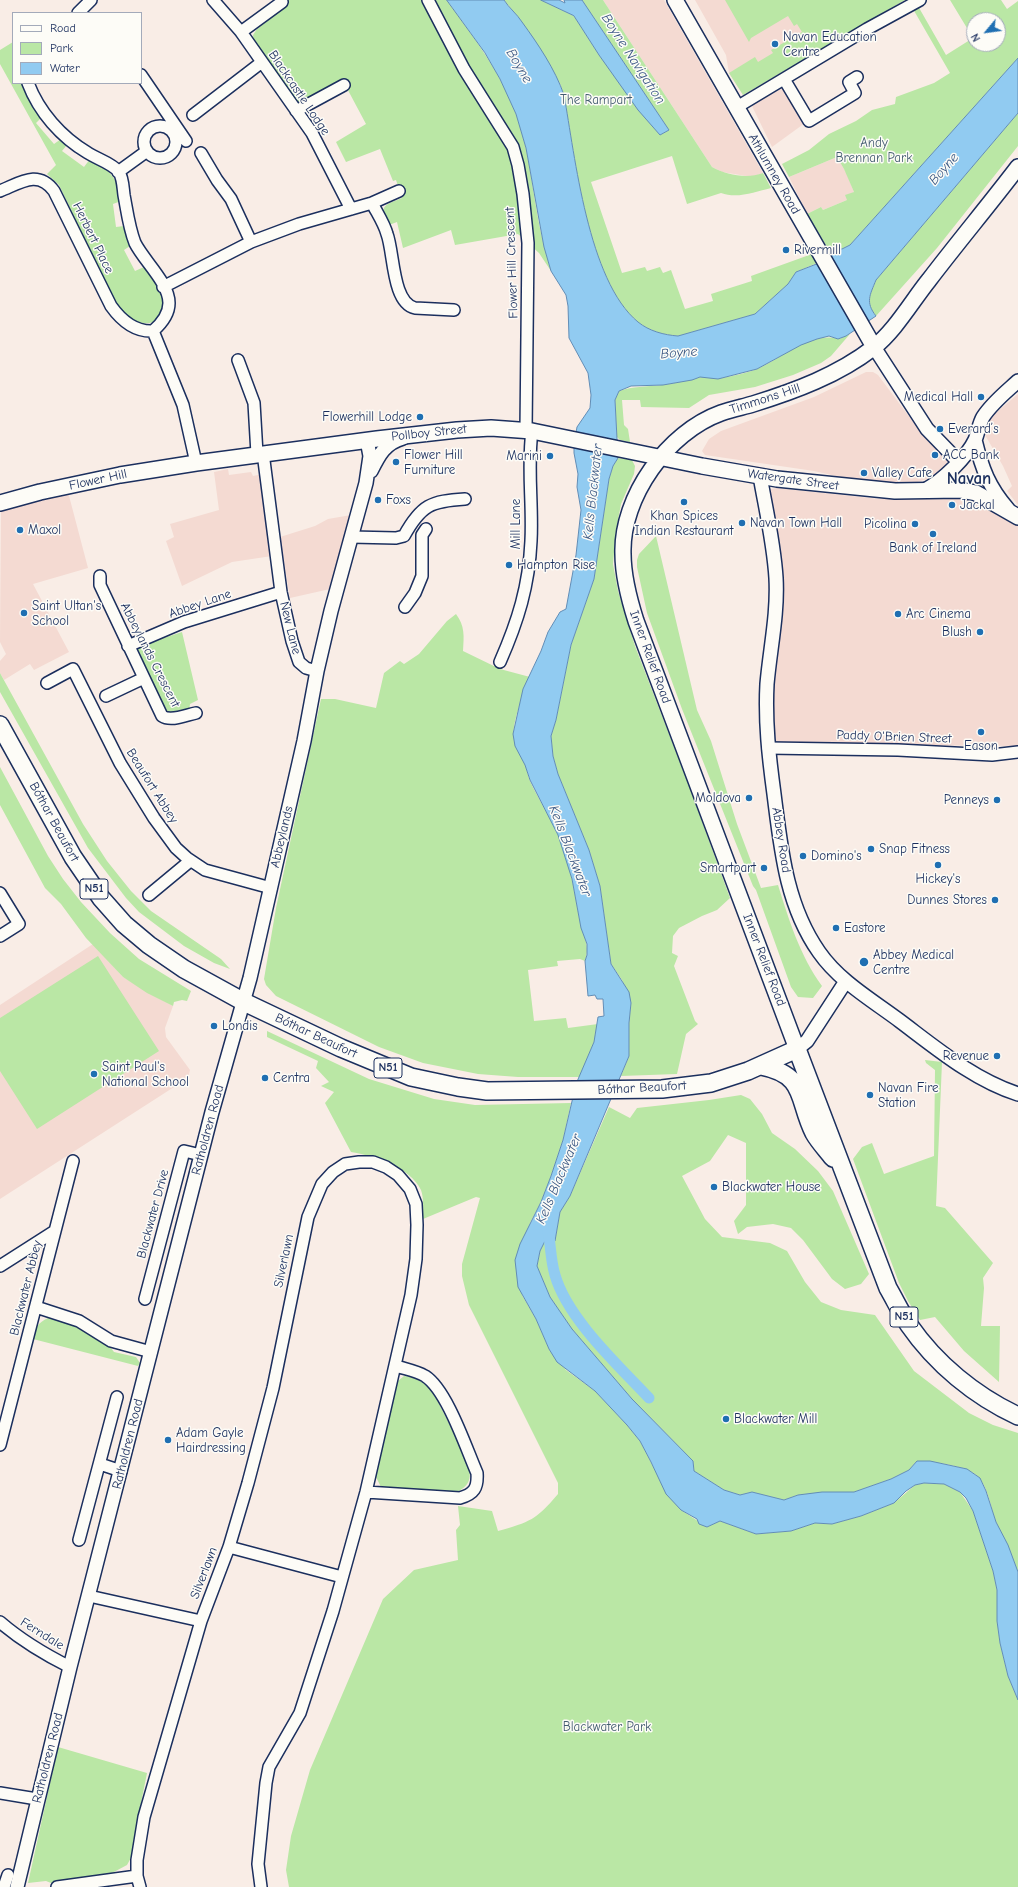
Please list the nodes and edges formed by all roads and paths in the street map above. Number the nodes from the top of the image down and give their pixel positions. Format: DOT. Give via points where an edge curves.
graph roads {
  1 [pos="91,0"];
  2 [pos="213,0"];
  3 [pos="428,0"];
  4 [pos="675,0"];
  5 [pos="920,0"];
  6 [pos="282,2"];
  7 [pos="79,12"];
  8 [pos="241,32"];
  9 [pos="262,62"];
  10 [pos="142,77"];
  11 [pos="857,77"];
  12 [pos="784,79"];
  13 [pos="29,84"];
  14 [pos="344,85"];
  15 [pos="737,107"];
  16 [pos="296,111"];
  17 [pos="193,115"];
  18 [pos="175,130"];
  19 [pos="186,140"];
  20 [pos="147,151"];
  21 [pos="201,153"];
  22 [pos="1018,167"];
  23 [pos="118,172"];
  24 [pos="0,191"];
  25 [pos="399,191"];
  26 [pos="372,203"];
  27 [pos="352,208"];
  28 [pos="251,242"];
  29 [pos="163,287"];
  30 [pos="454,310"];
  31 [pos="153,331"];
  32 [pos="874,347"];
  33 [pos="238,360"];
  34 [pos="1018,382"];
  35 [pos="529,430"];
  36 [pos="414,434"];
  37 [pos="367,440"];
  38 [pos="975,440"];
  39 [pos="260,454"];
  40 [pos="661,457"];
  41 [pos="958,461"];
  42 [pos="196,463"];
  43 [pos="760,476"];
  44 [pos="366,483"];
  45 [pos="925,490"];
  46 [pos="465,499"];
  47 [pos="0,503"];
  48 [pos="1014,514"];
  49 [pos="426,529"];
  50 [pos="351,537"];
  51 [pos="400,537"];
  52 [pos="422,542"];
  53 [pos="100,576"];
  54 [pos="281,592"];
  55 [pos="406,608"];
  56 [pos="128,646"];
  57 [pos="500,662"];
  58 [pos="317,671"];
  59 [pos="144,678"];
  60 [pos="47,683"];
  61 [pos="106,696"];
  62 [pos="196,713"];
  63 [pos="0,725"];
  64 [pos="768,748"];
  65 [pos="1018,752"];
  66 [pos="190,860"];
  67 [pos="270,888"];
  68 [pos="0,893"];
  69 [pos="149,895"];
  70 [pos="0,936"];
  71 [pos="846,981"];
  72 [pos="244,1002"];
  73 [pos="797,1049"];
  74 [pos="761,1066"];
  75 [pos="1018,1094"];
  76 [pos="201,1155"];
  77 [pos="73,1161"];
  78 [pos="846,1176"];
  79 [pos="56,1231"];
  80 [pos="0,1266"];
  81 [pos="145,1300"];
  82 [pos="36,1308"];
  83 [pos="151,1352"];
  84 [pos="396,1366"];
  85 [pos="117,1397"];
  86 [pos="1018,1416"];
  87 [pos="0,1444"];
  88 [pos="100,1464"];
  89 [pos="121,1471"];
  90 [pos="366,1492"];
  91 [pos="79,1540"];
  92 [pos="229,1547"];
  93 [pos="342,1577"];
  94 [pos="89,1596"];
  95 [pos="201,1621"];
  96 [pos="0,1622"];
  97 [pos="70,1667"];
  98 [pos="0,1793"];
  99 [pos="38,1799"];
  100 [pos="8,1875"];
  101 [pos="138,1882"];
  102 [pos="4,1887"];
  103 [pos="17,1887"];
  104 [pos="57,1887"];
  105 [pos="261,1887"];
  1 -- 7 [label="street"];
  2 -- 8 [label="street, Blackcastle Lodge"];
  3 -- 35 [label="street, Flower Hill Crescent" via="464,69 512,147 518,165 528,243"];
  4 -- 15 [label="main road, Athlumney Road"];
  5 -- 12 [label="street"];
  6 -- 8 [label="street"];
  8 -- 9 [label="street, Blackcastle Lodge"];
  9 -- 16 [label="street, Blackcastle Lodge"];
  9 -- 17 [label="street"];
  10 -- 18 [label="street"];
  11 -- 12 [label="street" via="848,82 855,93 809,121"];
  12 -- 15 [label="street"];
  13 -- 23 [label="street" via="40,106 58,130"];
  14 -- 16 [label="street"];
  15 -- 32 [label="main road, Athlumney Road"];
  16 -- 27 [label="street, Blackcastle Lodge" via="312,133"];
  18 -- 19 [label="street"];
  18 -- 20 [label="street" via="159,126 151,129 144,140"];
  18 -- 20 [label="street" via="176,146 169,155 163,158 156,157"];
  20 -- 23 [label="street"];
  21 -- 28 [label="street" via="216,180 231,199"];
  22 -- 32 [label="main road, Timmons Hill" via="901,317"];
  23 -- 29 [label="street" via="135,242"];
  24 -- 31 [label="street, Herbert Place" via="34,178 49,184 111,306 119,317 136,329"];
  25 -- 26 [label="street"];
  26 -- 27 [label="street"];
  26 -- 30 [label="street" via="388,234 396,280 406,304 415,308"];
  27 -- 28 [label="street"];
  28 -- 29 [label="street"];
  29 -- 31 [label="street" via="169,302 168,310"];
  31 -- 42 [label="street" via="183,405"];
  32 -- 40 [label="main road, Timmons Hill" via="830,374 796,390 721,413 683,435"];
  32 -- 41 [label="street" via="927,429"];
  33 -- 39 [label="street, New Lane" via="254,403"];
  34 -- 38 [label="street" via="983,417"];
  35 -- 36 [label="main road, Pollboy Street" via="491,428"];
  35 -- 40 [label="main road, Pollboy Street"];
  35 -- 57 [label="street, Mill Lane" via="529,570 516,625"];
  36 -- 37 [label="main road, Pollboy Street"];
  36 -- 44 [label="street, New Lane" via="386,446"];
  37 -- 39 [label="main road, Pollboy Street"];
  37 -- 44 [label="street, New Lane" via="370,456"];
  38 -- 41 [label="street"];
  38 -- 48 [label="street" via="985,476 1000,500"];
  39 -- 42 [label="main road, Pollboy Street"];
  39 -- 54 [label="street, New Lane"];
  40 -- 43 [label="main road, Watergate Street"];
  40 -- 73 [label="main road, Inner Relief Road" via="640,486 628,515 622,552 628,595"];
  41 -- 45 [label="street" via="940,481"];
  42 -- 47 [label="main road, Flower Hill" via="120,475"];
  43 -- 45 [label="main road, Watergate Street" via="895,491"];
  43 -- 64 [label="street, Abbey Road" via="776,578 776,605 767,684"];
  44 -- 50 [label="street, New Lane"];
  45 -- 48 [label="main road, Watergate Street" via="976,492"];
  46 -- 51 [label="street" via="444,500 428,506 417,515 404,536"];
  49 -- 52 [label="street" via="422,535"];
  50 -- 51 [label="street"];
  50 -- 58 [label="street, New Lane"];
  51 -- 52 [label="street" via="411,543"];
  52 -- 55 [label="street" via="422,576"];
  53 -- 56 [label="street, Abbeylands Crescent" via="100,585"];
  54 -- 56 [label="street, Abbey Lane" via="184,622"];
  54 -- 58 [label="street, New Lane" via="299,662 306,668"];
  56 -- 59 [label="street, Abbeylands Crescent"];
  58 -- 67 [label="street, Abbeylands" via="304,741"];
  59 -- 61 [label="street"];
  59 -- 62 [label="street, Abbeylands Crescent" via="162,716 172,718"];
  60 -- 66 [label="street, Beaufort Abbey" via="73,670 110,744 154,818 168,838"];
  63 -- 72 [label="main road, Bóthar Beaufort / N51" via="73,857 101,898 124,924 149,945 184,969"];
  64 -- 65 [label="street, Paddy O'Brien Street" via="900,750 992,755"];
  64 -- 71 [label="street, Abbey Road" via="779,832 792,899 805,930 820,953"];
  66 -- 67 [label="street, Beaufort Abbey" via="205,870"];
  66 -- 69 [label="street"];
  67 -- 72 [label="street, Abbeylands"];
  68 -- 70 [label="street" via="19,924"];
  71 -- 73 [label="street" via="807,1041"];
  71 -- 75 [label="street, Abbey Road" via="948,1057 1002,1089"];
  72 -- 74 [label="main road, Bóthar Beaufort / N51" via="341,1048 411,1077 458,1088 543,1092 662,1090 711,1082"];
  72 -- 76 [label="street, Ratholdren Road"];
  73 -- 74 [label="main road, N51"];
  73 -- 78 [label="main road, Inner Relief Road / N51"];
  74 -- 78 [label="main road" via="780,1071 795,1082 815,1134"];
  76 -- 81 [label="street, Blackwater Drive" via="184,1151"];
  76 -- 83 [label="street, Ratholdren Road"];
  77 -- 79 [label="street, Blackwater Abbey"];
  78 -- 86 [label="main road, Inner Relief Road / N51" via="888,1288 908,1324 935,1358 1001,1408"];
  79 -- 80 [label="street"];
  79 -- 82 [label="street, Blackwater Abbey"];
  82 -- 83 [label="street" via="79,1321 111,1341"];
  82 -- 87 [label="street, Blackwater Abbey"];
  83 -- 89 [label="street, Ratholdren Road"];
  84 -- 90 [label="street, Silverlawn"];
  84 -- 90 [label="street" via="425,1376 436,1385 477,1473 478,1482 475,1490 460,1498"];
  84 -- 92 [label="street, Silverlawn" via="416,1259 416,1204 410,1189 398,1175 386,1167 373,1162 345,1164 322,1184 308,1217 272,1388"];
  85 -- 88 [label="street"];
  88 -- 89 [label="street"];
  88 -- 91 [label="street"];
  89 -- 94 [label="street, Ratholdren Road"];
  90 -- 93 [label="street, Silverlawn"];
  92 -- 93 [label="street"];
  92 -- 95 [label="street, Silverlawn"];
  93 -- 105 [label="street, Silverlawn" via="300,1713 269,1767 258,1864"];
  94 -- 95 [label="street, Silverlawn"];
  94 -- 97 [label="street, Ratholdren Road"];
  95 -- 101 [label="street, Silverlawn" via="144,1817 137,1860"];
  96 -- 97 [label="street, Ferndale" via="38,1651"];
  97 -- 99 [label="street, Ratholdren Road"];
  98 -- 99 [label="street"];
  99 -- 103 [label="street, Ratholdren Road"];
  100 -- 102 [label="street"];
  101 -- 104 [label="street"];
}
